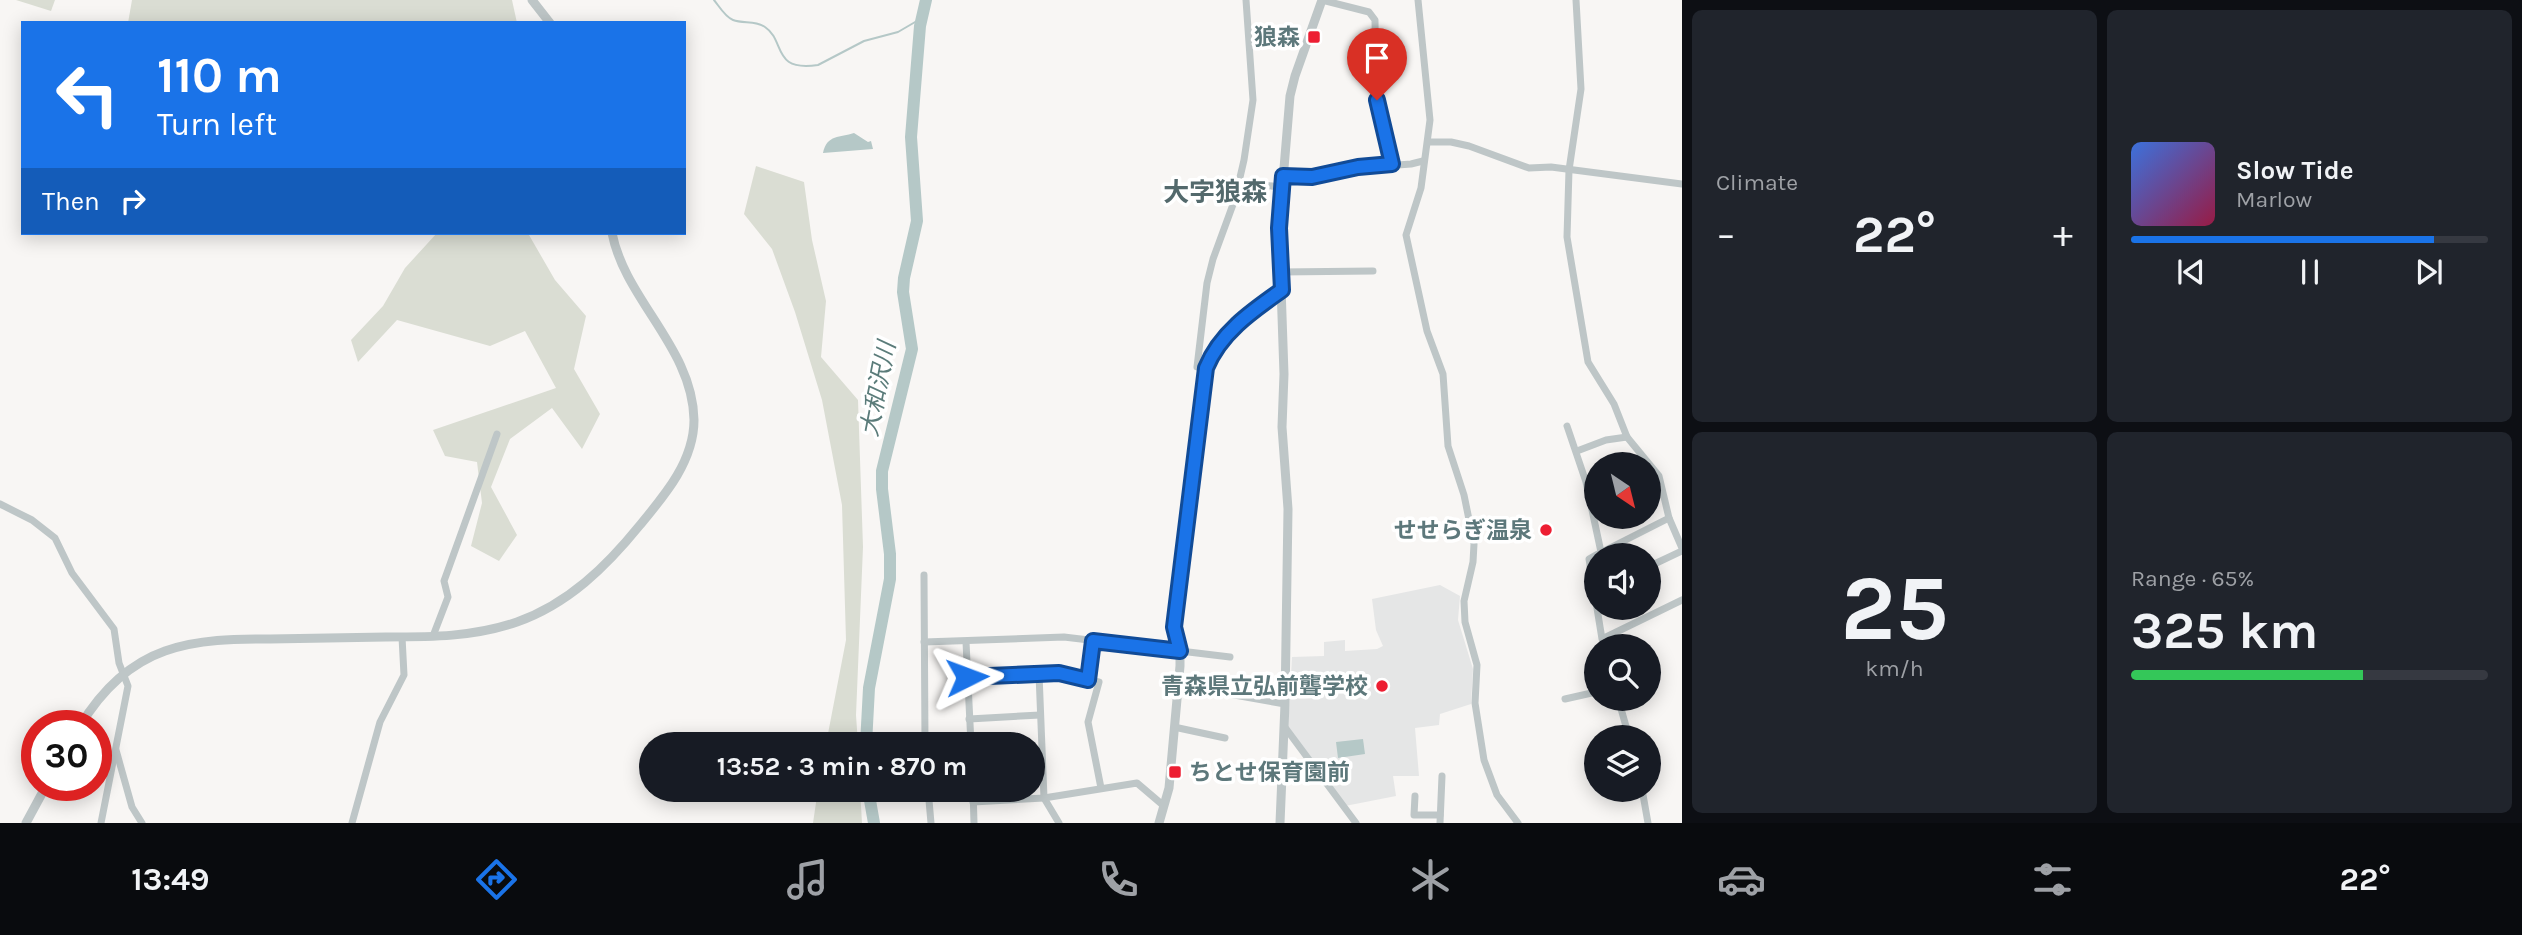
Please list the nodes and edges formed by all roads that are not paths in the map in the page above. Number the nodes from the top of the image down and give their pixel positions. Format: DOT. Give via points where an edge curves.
graph roads {
  1 [pos="532,0"];
  2 [pos="1246,0"];
  3 [pos="1322,0"];
  4 [pos="1418,0"];
  5 [pos="1576,0"];
  6 [pos="548,21"];
  7 [pos="1428,142"];
  8 [pos="1423,161"];
  9 [pos="1392,164"];
  10 [pos="1569,170"];
  11 [pos="1283,176"];
  12 [pos="1239,183"];
  13 [pos="1682,184"];
  14 [pos="1282,187"];
  15 [pos="613,235"];
  16 [pos="1373,271"];
  17 [pos="1281,272"];
  18 [pos="1282,290"];
  19 [pos="1206,368"];
  20 [pos="1567,426"];
  21 [pos="497,434"];
  22 [pos="1627,437"];
  23 [pos="1577,451"];
  24 [pos="1638,452"];
  25 [pos="1584,475"];
  26 [pos="1661,496"];
  27 [pos="0,504"];
  28 [pos="1669,518"];
  29 [pos="1620,543"];
  30 [pos="1682,549"];
  31 [pos="1661,560"];
  32 [pos="924,575"];
  33 [pos="1682,600"];
  34 [pos="1619,634"];
  35 [pos="433,636"];
  36 [pos="402,637"];
  37 [pos="1093,641"];
  38 [pos="924,642"];
  39 [pos="966,642"];
  40 [pos="1180,651"];
  41 [pos="1230,657"];
  42 [pos="124,674"];
  43 [pos="1039,674"];
  44 [pos="967,677"];
  45 [pos="1088,680"];
  46 [pos="1178,685"];
  47 [pos="1584,695"];
  48 [pos="1565,699"];
  49 [pos="1285,704"];
  50 [pos="92,710"];
  51 [pos="1040,715"];
  52 [pos="969,719"];
  53 [pos="1283,726"];
  54 [pos="1174,727"];
  55 [pos="925,732"];
  56 [pos="970,732"];
  57 [pos="1041,732"];
  58 [pos="1225,738"];
  59 [pos="116,750"];
  60 [pos="1442,776"];
  61 [pos="1101,788"];
  62 [pos="1415,796"];
  63 [pos="1045,798"];
  64 [pos="1045,800"];
  65 [pos="38,801"];
  66 [pos="929,802"];
  67 [pos="974,802"];
  68 [pos="1644,802"];
  69 [pos="1164,806"];
  70 [pos="1440,819"];
  71 [pos="26,823"];
  72 [pos="101,823"];
  73 [pos="142,823"];
  74 [pos="352,823"];
  75 [pos="931,823"];
  76 [pos="974,823"];
  77 [pos="1059,823"];
  78 [pos="1159,823"];
  79 [pos="1280,823"];
  80 [pos="1356,823"];
  81 [pos="1518,823"];
  82 [pos="1648,823"];
  1 -- 6 [label="street"];
  2 -- 12 [label="street" via="1253,87"];
  3 -- 9 [label="street" via="1369,12 1375,20 1377,100"];
  3 -- 11 [label="street" via="1290,96"];
  4 -- 7 [label="street" via="1430,120"];
  5 -- 10 [label="street" via="1581,89"];
  7 -- 8 [label="street"];
  7 -- 10 [label="street" via="1469,146 1529,168"];
  8 -- 9 [label="street"];
  8 -- 81 [label="street" via="1421,188 1406,235 1427,331 1443,374 1448,446 1474,544 1464,601 1477,665 1475,703 1484,761 1497,794"];
  9 -- 11 [label="street" via="1312,177"];
  10 -- 13 [label="street"];
  10 -- 22 [label="street" via="1568,243 1588,362 1614,404"];
  11 -- 14 [label="street"];
  12 -- 14 [label="street"];
  12 -- 19 [label="street" via="1207,283 1197,367"];
  14 -- 17 [label="street"];
  15 -- 35 [label="street" via="625,268 690,388 694,421 682,467 619,551 570,594 495,629"];
  16 -- 17 [label="street"];
  17 -- 18 [label="street"];
  18 -- 19 [label="street" via="1236,326"];
  18 -- 49 [label="street" via="1282,427 1288,509"];
  19 -- 40 [label="street" via="1174,627"];
  20 -- 23 [label="street"];
  21 -- 35 [label="street" via="443,581 448,597"];
  22 -- 23 [label="street"];
  22 -- 24 [label="street"];
  23 -- 25 [label="street"];
  26 -- 28 [label="street"];
  27 -- 42 [label="street" via="55,538 72,573 114,629"];
  28 -- 29 [label="street"];
  28 -- 30 [label="street"];
  30 -- 31 [label="street"];
  32 -- 38 [label="street"];
  33 -- 34 [label="street"];
  35 -- 36 [label="street"];
  36 -- 42 [label="street" via="209,642 165,651"];
  36 -- 74 [label="street" via="404,675 380,722"];
  37 -- 39 [label="street" via="1064,637"];
  37 -- 40 [label="street"];
  37 -- 45 [label="street"];
  38 -- 39 [label="street"];
  38 -- 55 [label="street"];
  39 -- 44 [label="street"];
  40 -- 41 [label="street"];
  40 -- 46 [label="street"];
  42 -- 50 [label="street"];
  42 -- 59 [label="street" via="128,686"];
  43 -- 44 [label="street"];
  43 -- 45 [label="street"];
  43 -- 51 [label="street"];
  44 -- 52 [label="street"];
  45 -- 61 [label="street" via="1099,682 1088,722"];
  46 -- 49 [label="street"];
  46 -- 54 [label="street"];
  47 -- 48 [label="street"];
  49 -- 53 [label="street"];
  51 -- 52 [label="street"];
  51 -- 57 [label="street"];
  52 -- 56 [label="street"];
  53 -- 79 [label="street"];
  53 -- 80 [label="street"];
  54 -- 58 [label="street"];
  54 -- 69 [label="street"];
  59 -- 72 [label="street"];
  59 -- 73 [label="street" via="132,807"];
  60 -- 70 [label="street"];
  61 -- 63 [label="street"];
  61 -- 69 [label="street" via="1137,783"];
  62 -- 70 [label="street" via="1414,815"];
  64 -- 77 [label="street"];
  65 -- 71 [label="street"];
  66 -- 75 [label="street"];
  67 -- 76 [label="street"];
  68 -- 82 [label="street"];
  69 -- 78 [label="street"];
}
